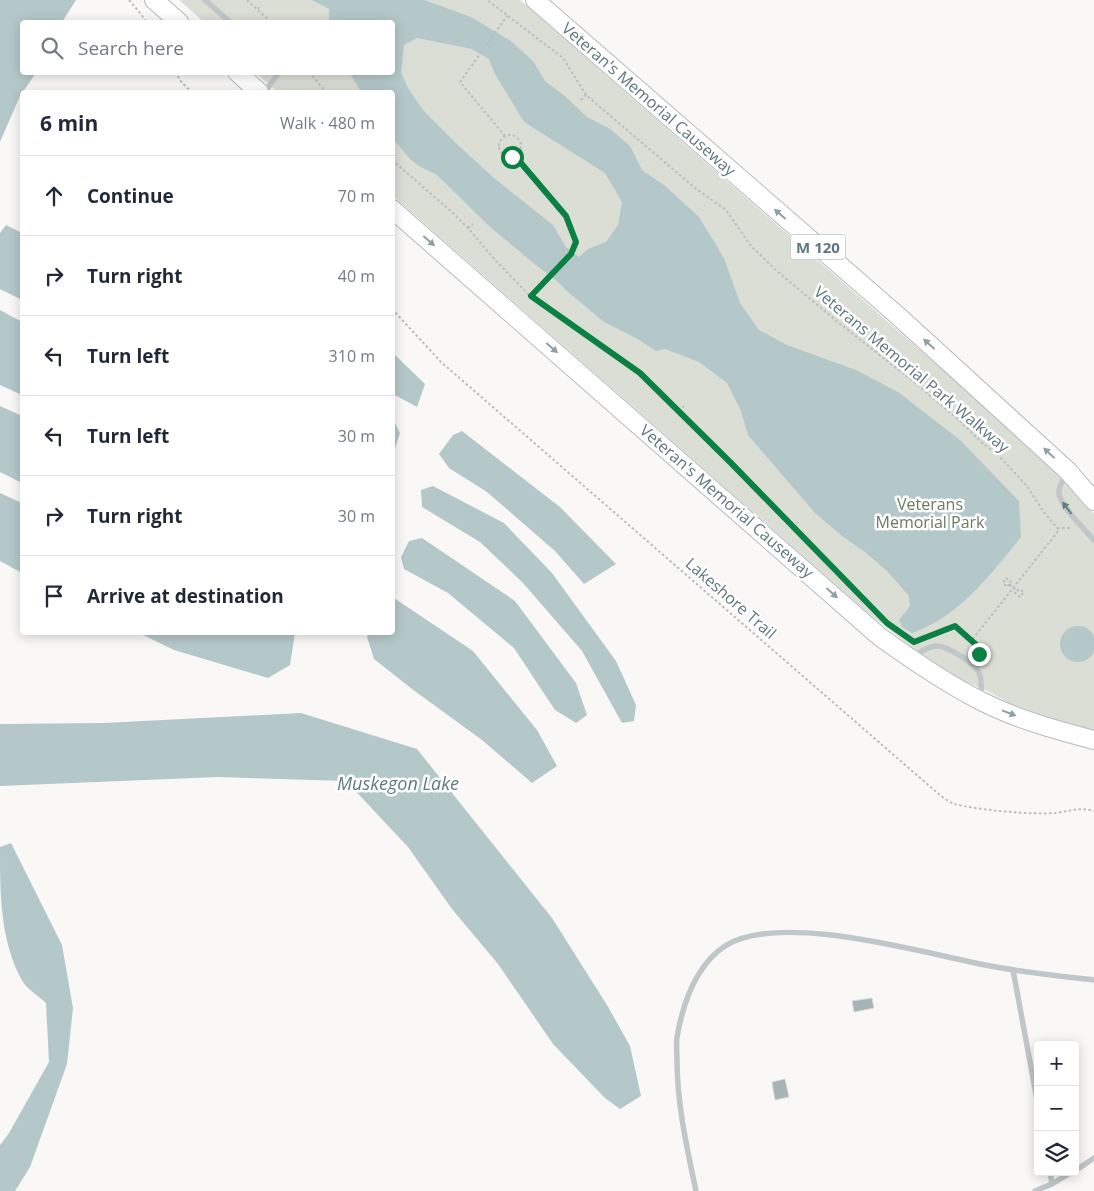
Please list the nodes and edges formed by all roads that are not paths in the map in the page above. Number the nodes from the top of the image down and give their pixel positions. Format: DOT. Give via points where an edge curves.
graph roads {
  1 [pos="154,0"];
  2 [pos="205,0"];
  3 [pos="535,0"];
  4 [pos="178,20"];
  5 [pos="228,20"];
  6 [pos="239,75"];
  7 [pos="276,75"];
  8 [pos="257,90"];
  9 [pos="266,90"];
  10 [pos="395,212"];
  11 [pos="1068,471"];
  12 [pos="1094,502"];
  13 [pos="1094,540"];
  14 [pos="909,658"];
  15 [pos="982,701"];
  16 [pos="1094,740"];
  17 [pos="1013,970"];
  18 [pos="1094,980"];
  19 [pos="1034,1086"];
  20 [pos="1094,1158"];
  21 [pos="1079,1168"];
  22 [pos="1051,1176"];
  23 [pos="1066,1176"];
  24 [pos="1052,1184"];
  25 [pos="696,1191"];
  26 [pos="1035,1191"];
  1 -- 4 [label="main road"];
  2 -- 5 [label="lane"];
  11 -- 3 [label="main road, Veteran's Memorial Causeway / M 120, one-way" via="897,316"];
  6 -- 8 [label="main road"];
  7 -- 9 [label="lane"];
  10 -- 14 [label="main road, Veteran's Memorial Causeway, one-way" via="880,637"];
  11 -- 12 [label="main road, Veteran's Memorial Causeway / M 120"];
  13 -- 11 [label="lane, one-way" via="1059,496"];
  14 -- 15 [label="main road, Veteran's Memorial Causeway"];
  14 -- 15 [label="lane" via="938,646 961,656 980,674"];
  15 -- 16 [label="main road, Veteran's Memorial Causeway, one-way"];
  17 -- 18 [label="lane"];
  17 -- 19 [label="lane"];
  17 -- 25 [label="lane" via="882,942 835,936 761,935 726,945 711,956 694,980 677,1039 677,1082 682,1123"];
  20 -- 21 [label="lane"];
  22 -- 24 [label="lane"];
  23 -- 24 [label="lane"];
  24 -- 26 [label="lane"];
}
